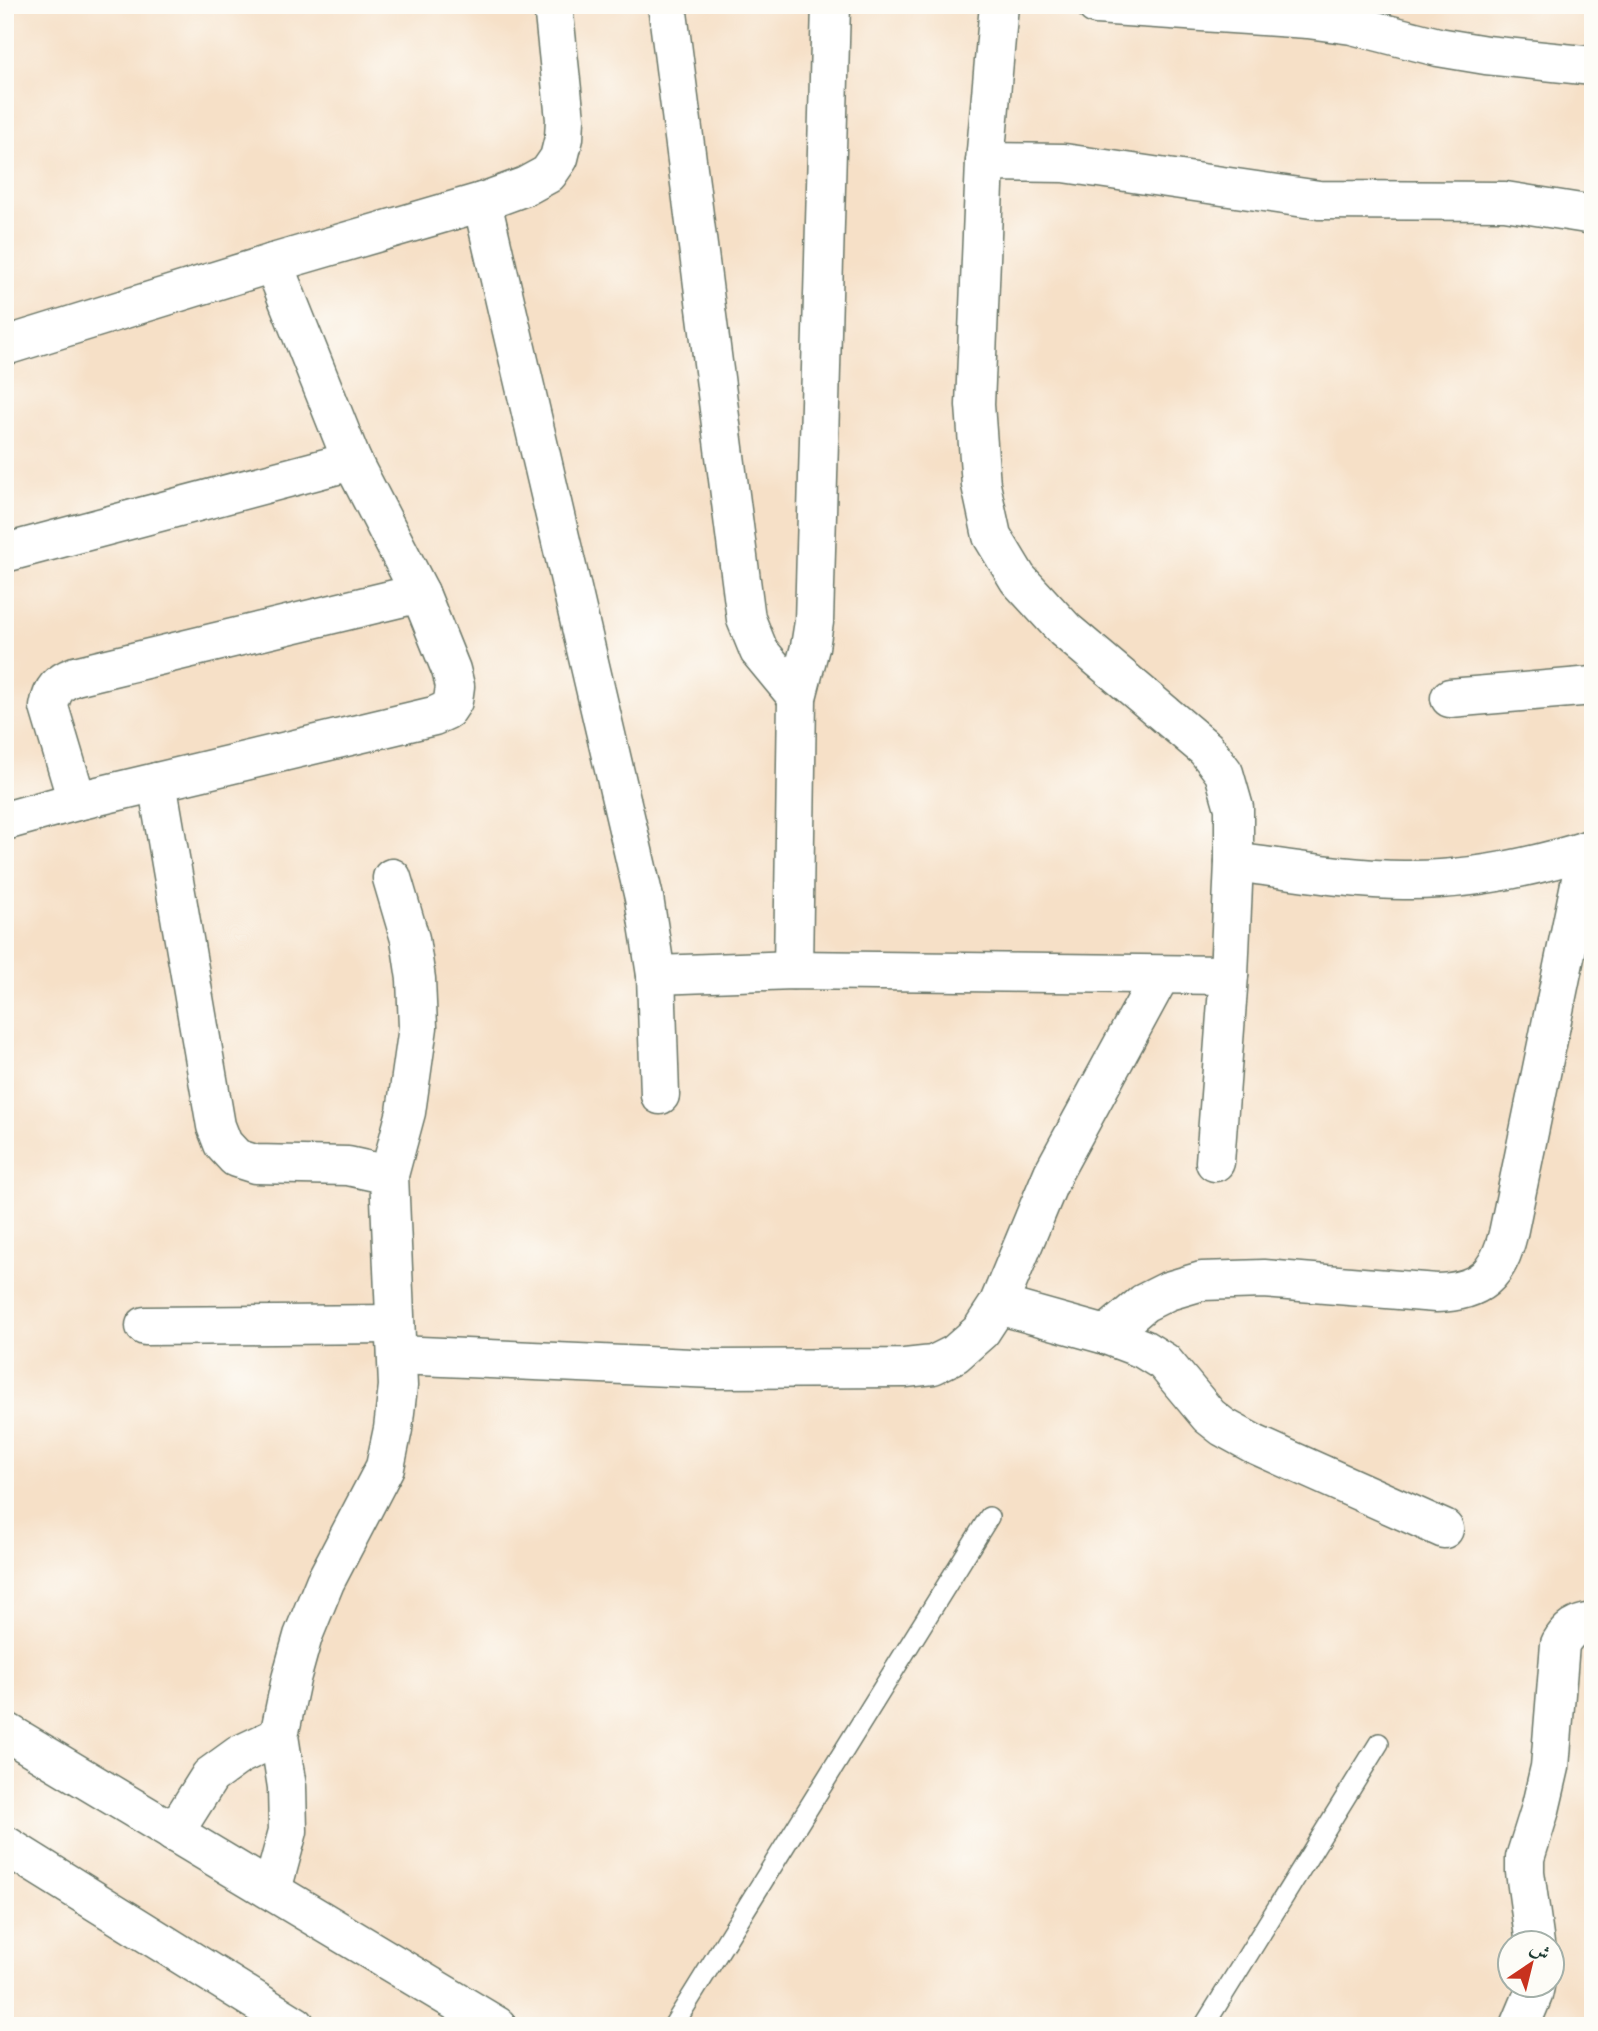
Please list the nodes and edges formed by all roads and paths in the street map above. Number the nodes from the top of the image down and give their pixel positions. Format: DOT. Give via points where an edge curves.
graph roads {
  1 [pos="553,5"];
  2 [pos="667,5"];
  3 [pos="831,5"];
  4 [pos="999,5"];
  5 [pos="1096,5"];
  6 [pos="1593,66"];
  7 [pos="985,162"];
  8 [pos="482,202"];
  9 [pos="1591,205"];
  10 [pos="273,263"];
  11 [pos="5,346"];
  12 [pos="352,461"];
  13 [pos="5,553"];
  14 [pos="420,593"];
  15 [pos="1593,686"];
  16 [pos="797,697"];
  17 [pos="1450,698"];
  18 [pos="157,782"];
  19 [pos="77,801"];
  20 [pos="5,821"];
  21 [pos="1590,849"];
  22 [pos="1234,862"];
  23 [pos="392,878"];
  24 [pos="793,970"];
  25 [pos="656,975"];
  26 [pos="1229,975"];
  27 [pos="1160,976"];
  28 [pos="660,1096"];
  29 [pos="1214,1162"];
  30 [pos="389,1175"];
  31 [pos="998,1306"];
  32 [pos="145,1326"];
  33 [pos="1106,1335"];
  34 [pos="396,1339"];
  35 [pos="989,1517"];
  36 [pos="1444,1529"];
  37 [pos="1593,1622"];
  38 [pos="5,1731"];
  39 [pos="279,1736"];
  40 [pos="1379,1743"];
  41 [pos="174,1833"];
  42 [pos="5,1845"];
  43 [pos="272,1890"];
  44 [pos="1533,1930"];
  45 [pos="1531,2000"];
  46 [pos="678,2024"];
  47 [pos="296,2026"];
  48 [pos="496,2026"];
  49 [pos="1204,2026"];
  50 [pos="1520,2026"];
  1 -- 8 [label="street" via="565,119 559,158 548,174"];
  2 -- 16 [label="street" via="746,619 759,651"];
  3 -- 16 [label="street" via="814,622"];
  4 -- 7 [label="street"];
  5 -- 6 [label="street" via="1308,19 1486,55"];
  7 -- 9 [label="street" via="1064,163 1319,200"];
  7 -- 22 [label="street" via="975,405 981,485 992,536 1018,579 1065,630 1206,749 1224,773 1234,808"];
  8 -- 10 [label="street"];
  8 -- 25 [label="street" via="644,898"];
  10 -- 11 [label="street"];
  10 -- 12 [label="street"];
  12 -- 13 [label="street"];
  12 -- 14 [label="street"];
  14 -- 18 [label="street" via="455,686 447,710"];
  14 -- 19 [label="street" via="62,681 52,692 49,706"];
  15 -- 17 [label="street"];
  16 -- 24 [label="street"];
  18 -- 19 [label="street"];
  18 -- 30 [label="street" via="216,1126 223,1144 236,1158 255,1164 348,1166"];
  19 -- 20 [label="street"];
  21 -- 22 [label="street" via="1502,872 1403,881"];
  21 -- 33 [label="street" via="1508,1234 1493,1272 1476,1285 1436,1293 1264,1279 1202,1281 1144,1303"];
  22 -- 26 [label="street"];
  23 -- 30 [label="street" via="410,939 418,1027 405,1112"];
  24 -- 25 [label="street"];
  24 -- 27 [label="street"];
  25 -- 28 [label="street"];
  26 -- 27 [label="street"];
  26 -- 29 [label="street"];
  27 -- 31 [label="street" via="1053,1173"];
  30 -- 34 [label="street"];
  31 -- 33 [label="street"];
  31 -- 34 [label="street" via="981,1331 955,1354 933,1366 905,1368 714,1369"];
  32 -- 34 [label="street"];
  33 -- 36 [label="street" via="1164,1362 1223,1427"];
  34 -- 39 [label="street" via="398,1386 384,1467 325,1582 303,1636"];
  35 -- 46 [label="lane"];
  37 -- 44 [label="street" via="1567,1631 1560,1644 1550,1767 1525,1858"];
  38 -- 41 [label="street"];
  39 -- 41 [label="street" via="216,1771"];
  39 -- 43 [label="street" via="288,1831"];
  40 -- 49 [label="lane"];
  41 -- 43 [label="street"];
  42 -- 47 [label="street"];
  43 -- 48 [label="street"];
  45 -- 50 [label="street"];
}
